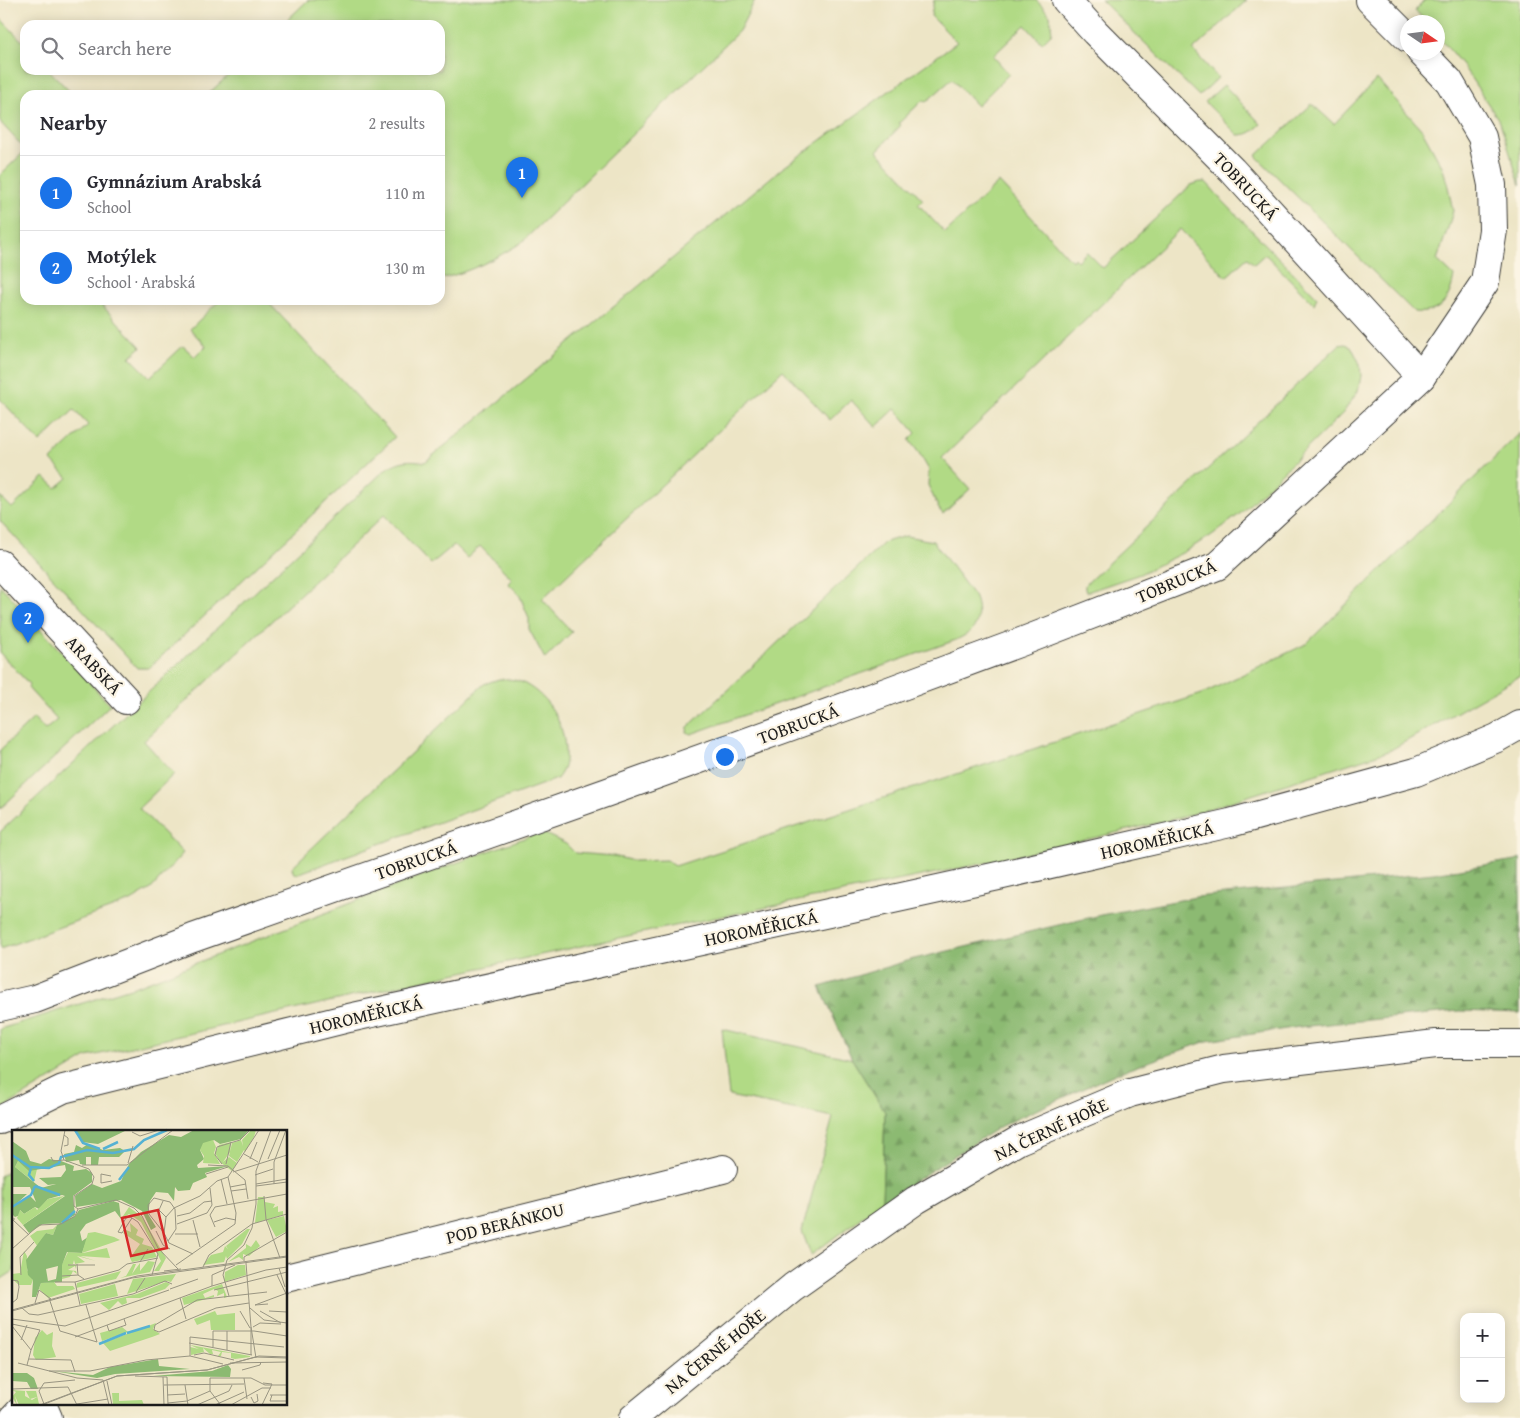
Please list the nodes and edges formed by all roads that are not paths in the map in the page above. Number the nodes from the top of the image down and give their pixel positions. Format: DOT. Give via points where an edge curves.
graph roads {
  1 [pos="1066,0"];
  2 [pos="1370,0"];
  3 [pos="1400,30"];
  4 [pos="1428,60"];
  5 [pos="1421,377"];
  6 [pos="0,564"];
  7 [pos="126,700"];
  8 [pos="1520,725"];
  9 [pos="0,1007"];
  10 [pos="1520,1044"];
  11 [pos="0,1120"];
  12 [pos="724,1169"];
  13 [pos="288,1278"];
  14 [pos="25,1406"];
  15 [pos="43,1406"];
  16 [pos="14,1418"];
  17 [pos="48,1418"];
  18 [pos="633,1418"];
  1 -- 5 [label="street, TOBRUCKÁ" via="1232,170"];
  2 -- 3 [label="street"];
  4 -- 5 [label="street, TOBRUCKÁ" via="1448,81 1482,137 1492,185 1493,230 1485,282"];
  5 -- 9 [label="street, TOBRUCKÁ" via="1217,566 867,699 194,938 35,1000"];
  6 -- 7 [label="street, ARABSKÁ"];
  8 -- 11 [label="street, HOROMĚŘICKÁ" via="1416,772 1230,823 349,1018 63,1089"];
  10 -- 18 [label="street, NA ČERNÉ HOŘE" via="1436,1044 1224,1070 1130,1094 1019,1140 916,1200 793,1287"];
  12 -- 13 [label="street, POD BERÁNKOU"];
  14 -- 16 [label="street"];
  15 -- 17 [label="street"];
}
